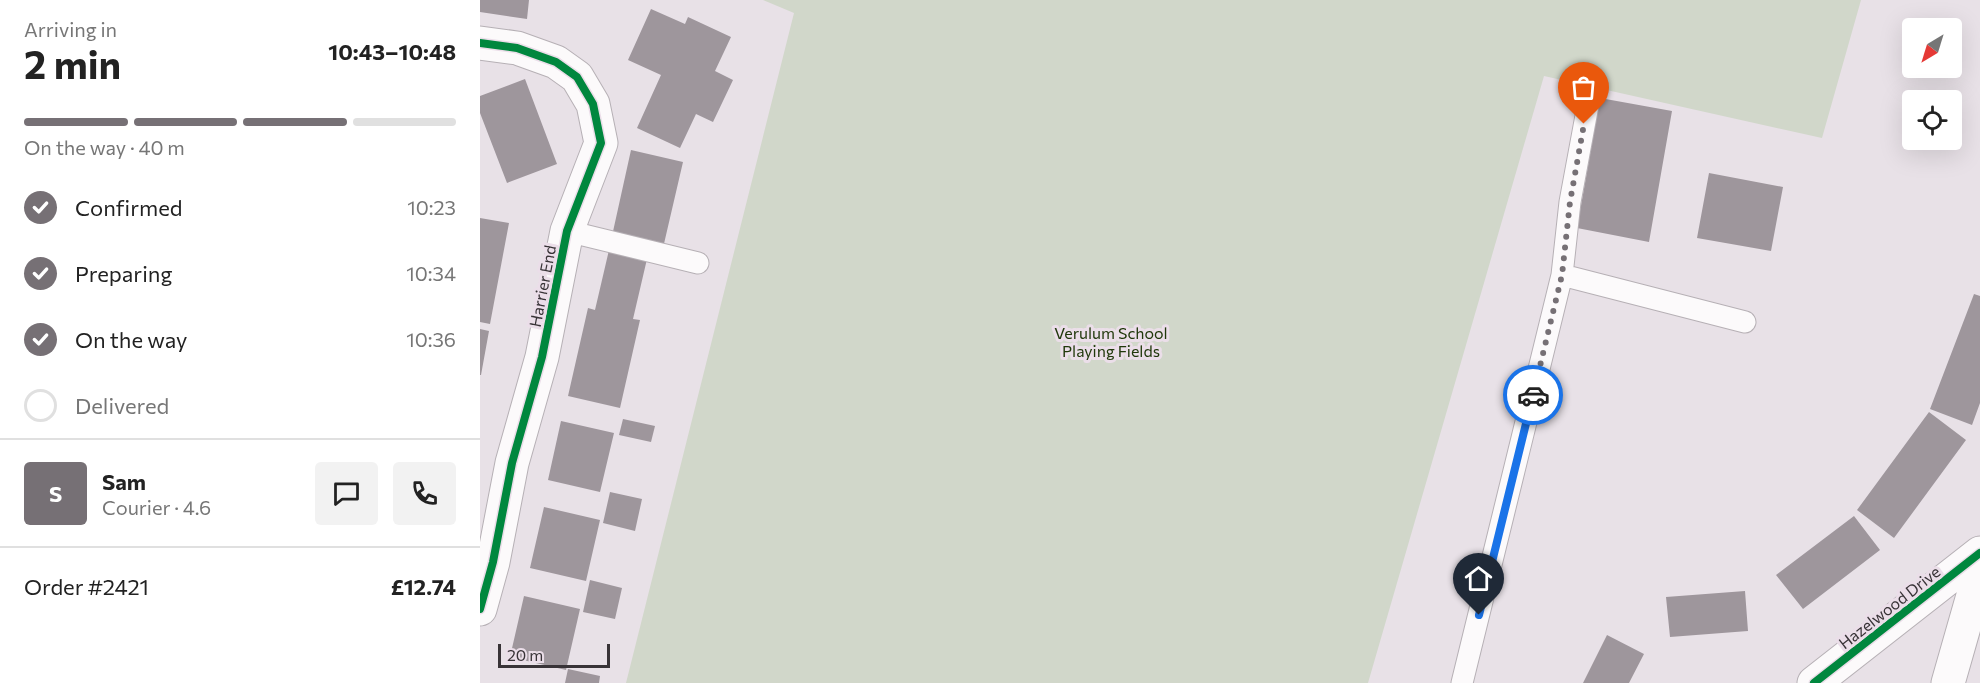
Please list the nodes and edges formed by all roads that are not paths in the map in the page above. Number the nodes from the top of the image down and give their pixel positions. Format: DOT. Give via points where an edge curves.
graph roads {
  1 [pos="480,43"];
  2 [pos="1588,105"];
  3 [pos="567,231"];
  4 [pos="698,263"];
  5 [pos="1562,275"];
  6 [pos="1745,322"];
  7 [pos="1980,553"];
  8 [pos="1980,571"];
  9 [pos="483,589"];
  10 [pos="1462,683"];
  11 [pos="1814,683"];
  12 [pos="1948,683"];
  1 -- 3 [label="street, Harrier End" via="516,48 556,62 577,77 593,104 601,143"];
  2 -- 5 [label="lane" via="1570,202"];
  3 -- 4 [label="lane"];
  3 -- 9 [label="street, Harrier End" via="542,357"];
  5 -- 6 [label="lane"];
  5 -- 10 [label="lane"];
  7 -- 11 [label="street, Hazelwood Drive"];
  8 -- 12 [label="street"];
}
